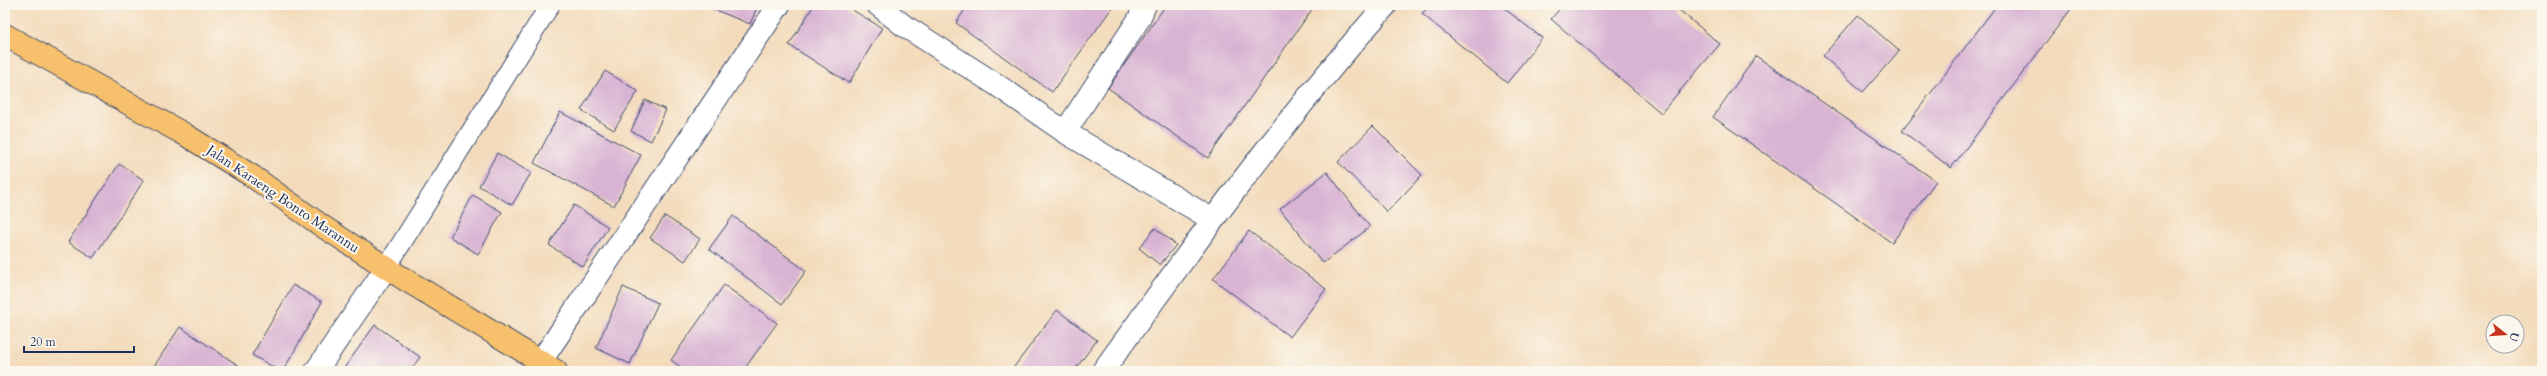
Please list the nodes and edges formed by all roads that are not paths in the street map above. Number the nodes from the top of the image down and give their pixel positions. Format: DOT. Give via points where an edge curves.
graph roads {
  1 [pos="550,5"];
  2 [pos="779,5"];
  3 [pos="878,5"];
  4 [pos="1145,5"];
  5 [pos="1386,5"];
  6 [pos="5,35"];
  7 [pos="1065,132"];
  8 [pos="1213,220"];
  9 [pos="386,268"];
  10 [pos="548,366"];
  11 [pos="316,371"];
  12 [pos="1103,371"];
  1 -- 9 [label="lane"];
  2 -- 10 [label="street"];
  3 -- 7 [label="street" via="903,25"];
  4 -- 7 [label="street" via="1139,19"];
  5 -- 8 [label="street" via="1338,58"];
  6 -- 9 [label="main road, Jalan Karaeng Bonto Marannu" via="184,134 252,176"];
  7 -- 8 [label="street"];
  8 -- 12 [label="street"];
  9 -- 10 [label="main road, Jalan Karaeng Bonto Marannu"];
  9 -- 11 [label="street"];
}
